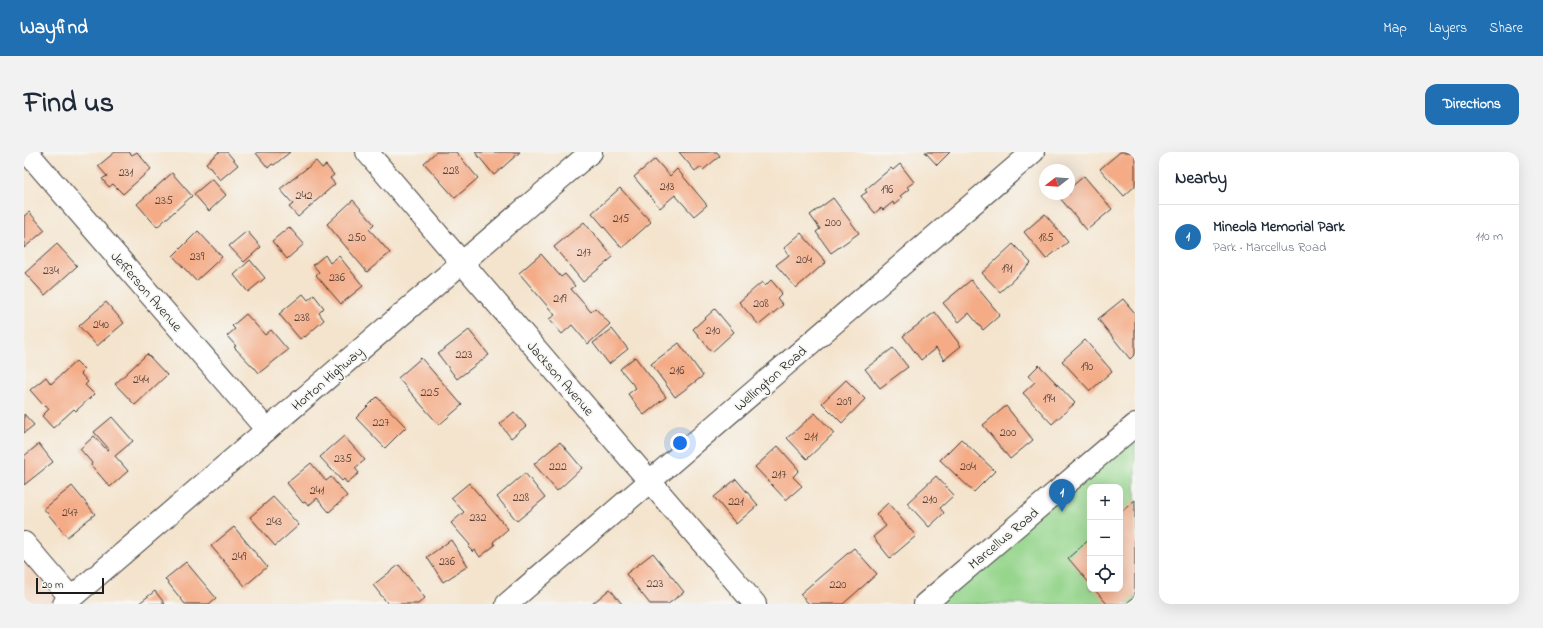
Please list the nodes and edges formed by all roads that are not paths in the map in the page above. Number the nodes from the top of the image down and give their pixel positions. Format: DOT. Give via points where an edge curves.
graph roads {
  1 [pos="27,152"];
  2 [pos="367,152"];
  3 [pos="591,152"];
  4 [pos="1033,152"];
  5 [pos="462,262"];
  6 [pos="1135,425"];
  7 [pos="267,430"];
  8 [pos="649,481"];
  9 [pos="24,543"];
  10 [pos="68,601"];
  11 [pos="507,604"];
  12 [pos="754,604"];
  13 [pos="925,604"];
  1 -- 7 [label="street, Jefferson Avenue"];
  2 -- 5 [label="street, Jackson Avenue"];
  3 -- 5 [label="street, Horton Highway"];
  4 -- 8 [label="street, Wellington Road"];
  5 -- 7 [label="street, Horton Highway"];
  5 -- 8 [label="street, Jackson Avenue"];
  6 -- 13 [label="street, Marcellus Road"];
  7 -- 10 [label="street, Horton Highway"];
  8 -- 11 [label="street, Wellington Road"];
  8 -- 12 [label="street, Jackson Avenue"];
  9 -- 10 [label="street"];
}
